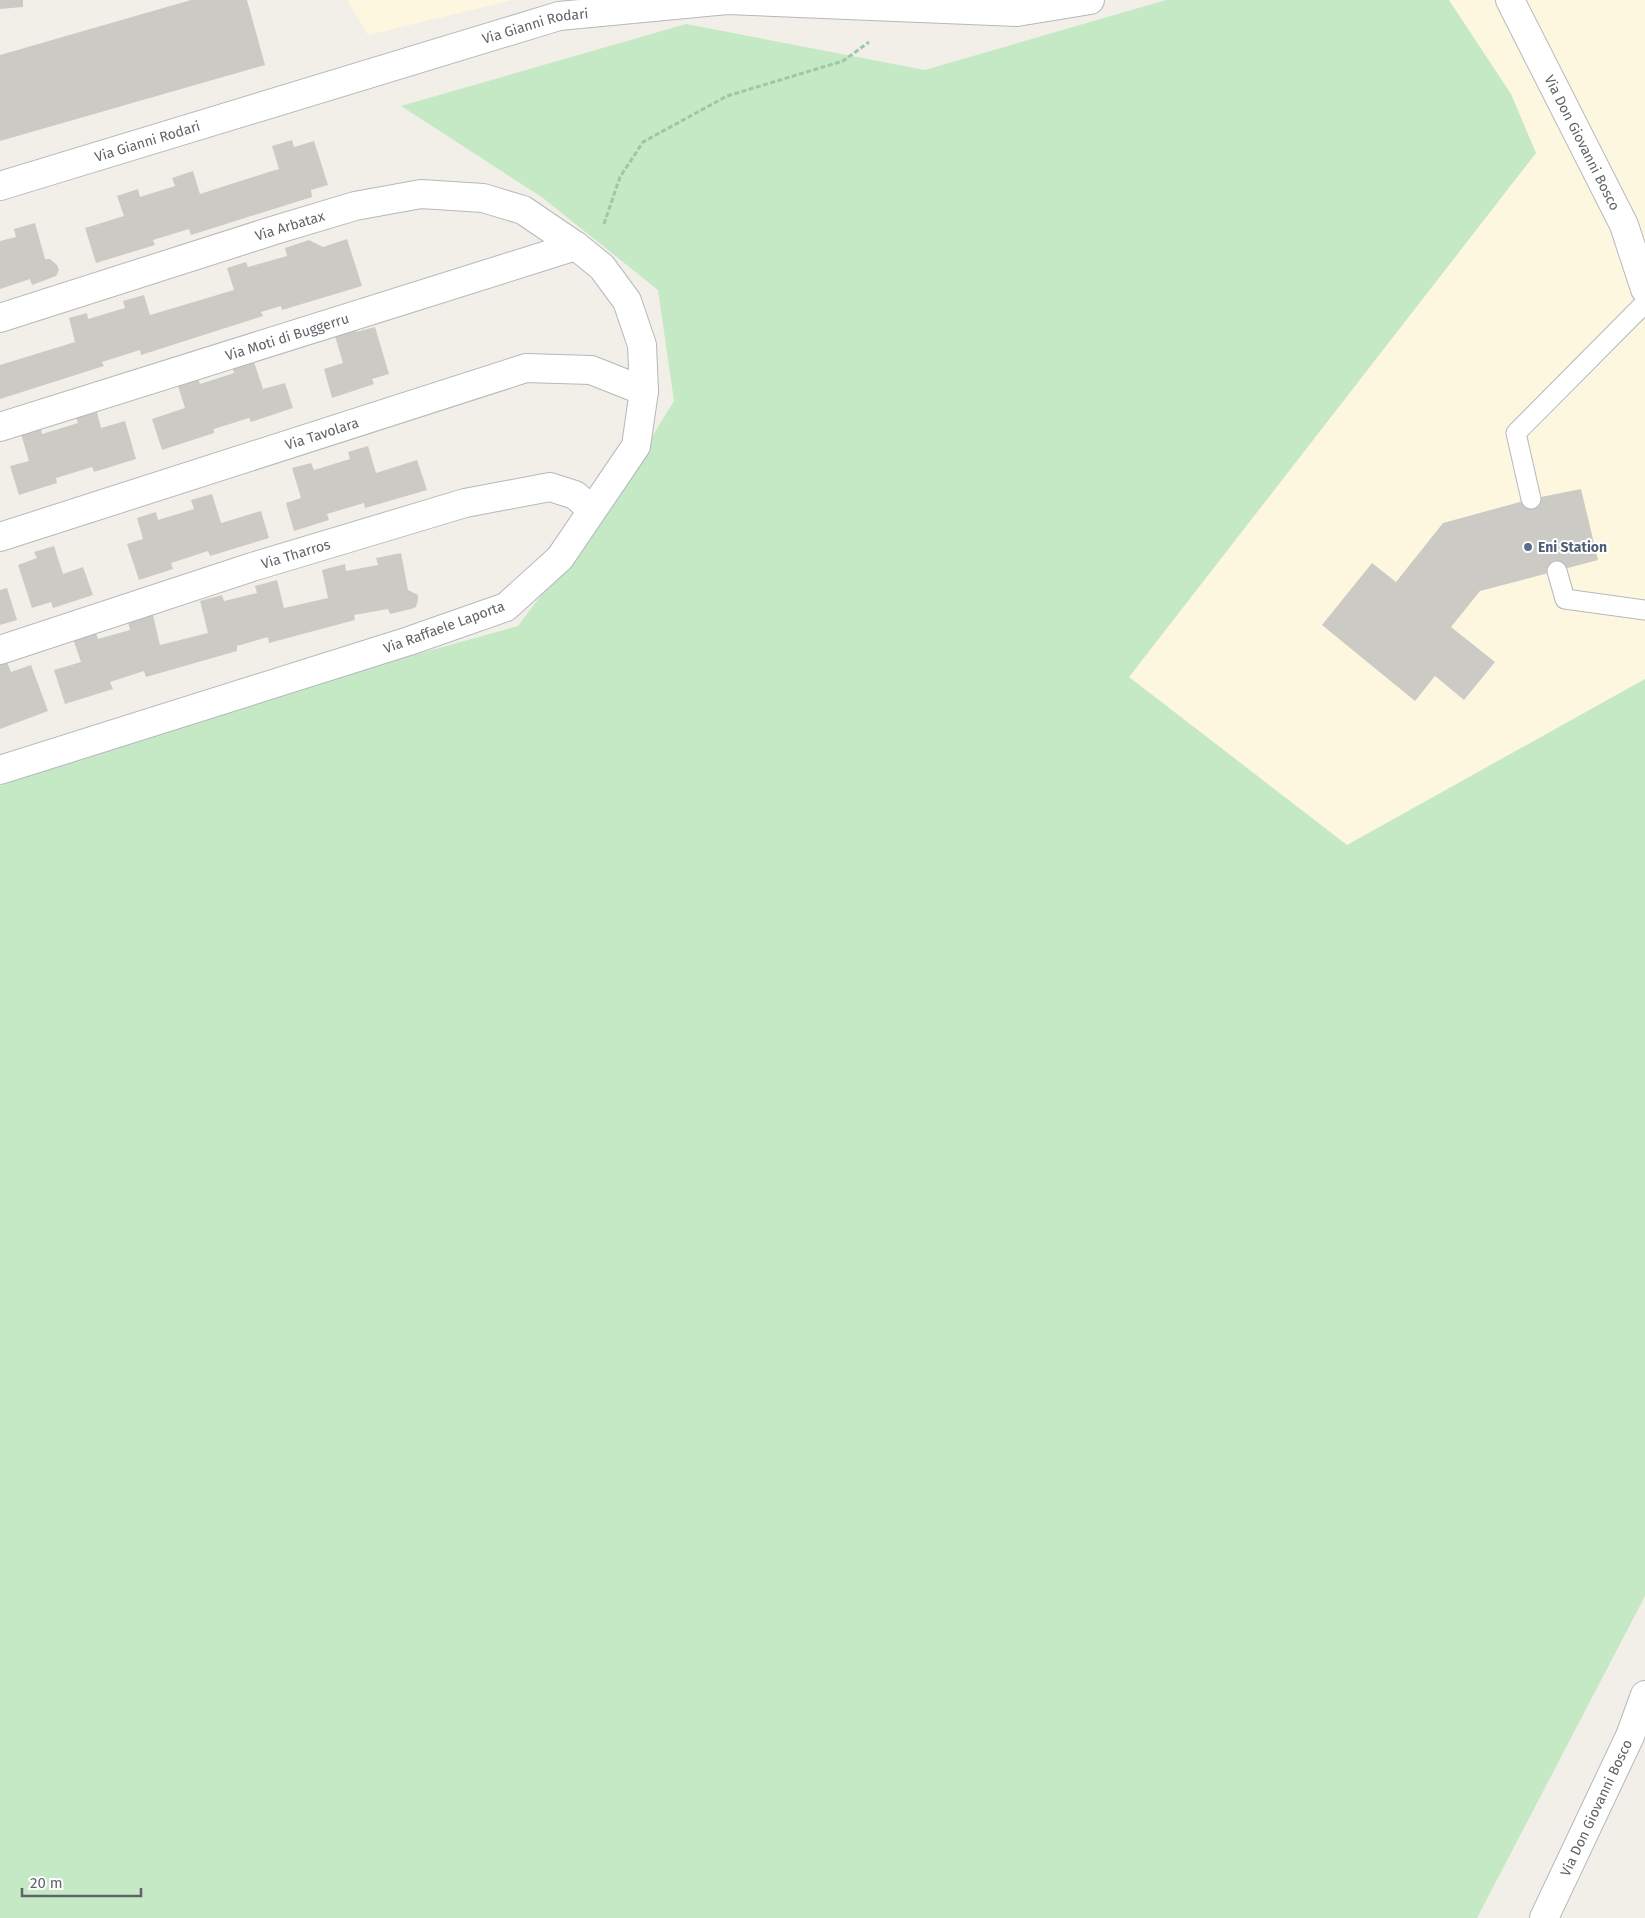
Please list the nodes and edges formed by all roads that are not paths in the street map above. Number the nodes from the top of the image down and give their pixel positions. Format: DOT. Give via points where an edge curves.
graph roads {
  1 [pos="1090,0"];
  2 [pos="1510,0"];
  3 [pos="0,186"];
  4 [pos="576,246"];
  5 [pos="1645,289"];
  6 [pos="1645,303"];
  7 [pos="0,318"];
  8 [pos="644,391"];
  9 [pos="0,427"];
  10 [pos="1531,499"];
  11 [pos="592,510"];
  12 [pos="0,537"];
  13 [pos="1557,571"];
  14 [pos="1645,610"];
  15 [pos="0,650"];
  16 [pos="0,770"];
  17 [pos="1645,1695"];
  18 [pos="1544,1918"];
  1 -- 3 [label="street, Via Gianni Rodari" via="1018,12 727,0 560,16"];
  2 -- 5 [label="street, Via Don Giovanni Bosco" via="1624,225"];
  4 -- 7 [label="street, Via Arbatax" via="523,210 484,198 421,194 355,206"];
  4 -- 8 [label="street, Via Raffaele Laporta" via="602,267 627,301 642,346"];
  4 -- 9 [label="street, Via Moti di Buggerru"];
  6 -- 10 [label="lane" via="1516,433"];
  8 -- 11 [label="street, Via Raffaele Laporta" via="636,446"];
  8 -- 12 [label="street, Via Tavolara" via="591,370 526,368"];
  11 -- 15 [label="street, Via Tharros" via="575,495 550,487 464,503 252,567"];
  11 -- 16 [label="street, Via Raffaele Laporta" via="560,558 506,607"];
  13 -- 14 [label="lane" via="1565,599"];
  17 -- 18 [label="street, Via Don Giovanni Bosco" via="1630,1736"];
}
